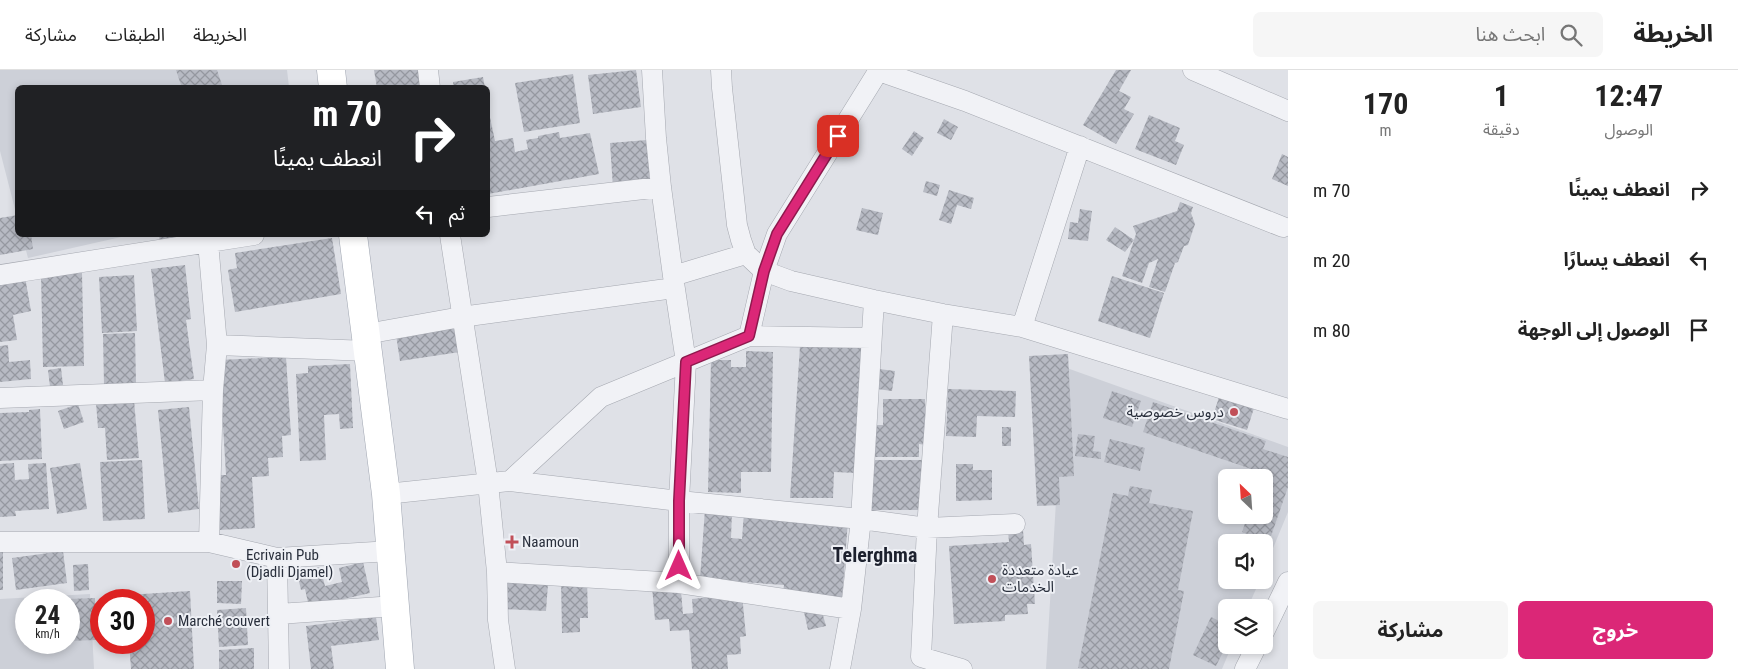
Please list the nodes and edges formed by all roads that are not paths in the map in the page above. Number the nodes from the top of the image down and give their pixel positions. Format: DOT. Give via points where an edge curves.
graph roads {
  1 [pos="330,70"];
  2 [pos="428,70"];
  3 [pos="652,70"];
  4 [pos="721,70"];
  5 [pos="879,70"];
  6 [pos="1193,70"];
  7 [pos="332,85"];
  8 [pos="430,85"];
  9 [pos="1288,111"];
  10 [pos="1080,146"];
  11 [pos="661,188"];
  12 [pos="490,207"];
  13 [pos="1283,227"];
  14 [pos="241,237"];
  15 [pos="353,237"];
  16 [pos="450,237"];
  17 [pos="208,242"];
  18 [pos="746,254"];
  19 [pos="764,271"];
  20 [pos="0,275"];
  21 [pos="673,282"];
  22 [pos="874,300"];
  23 [pos="943,314"];
  24 [pos="461,317"];
  25 [pos="1022,327"];
  26 [pos="749,336"];
  27 [pos="871,338"];
  28 [pos="367,343"];
  29 [pos="217,345"];
  30 [pos="686,362"];
  31 [pos="213,390"];
  32 [pos="0,398"];
  33 [pos="1288,410"];
  34 [pos="510,481"];
  35 [pos="488,483"];
  36 [pos="386,494"];
  37 [pos="679,501"];
  38 [pos="861,519"];
  39 [pos="1015,524"];
  40 [pos="927,528"];
  41 [pos="0,542"];
  42 [pos="209,542"];
  43 [pos="391,552"];
  44 [pos="278,558"];
  45 [pos="497,572"];
  46 [pos="680,582"];
  47 [pos="1288,582"];
  48 [pos="395,606"];
  49 [pos="851,608"];
  50 [pos="1273,613"];
  51 [pos="278,614"];
  52 [pos="1252,654"];
  53 [pos="279,669"];
  54 [pos="400,669"];
  55 [pos="505,669"];
  56 [pos="840,669"];
  57 [pos="962,669"];
  58 [pos="1245,669"];
  1 -- 7 [label="main road"];
  2 -- 8 [label="street"];
  3 -- 11 [label="street"];
  4 -- 18 [label="street" via="737,226"];
  5 -- 10 [label="street"];
  5 -- 19 [label="street" via="777,234"];
  6 -- 9 [label="street"];
  10 -- 13 [label="street"];
  10 -- 25 [label="street"];
  11 -- 12 [label="street"];
  11 -- 21 [label="street"];
  14 -- 17 [label="street"];
  15 -- 28 [label="main road"];
  16 -- 24 [label="street"];
  17 -- 20 [label="street"];
  17 -- 29 [label="street"];
  18 -- 19 [label="street"];
  18 -- 21 [label="street"];
  19 -- 22 [label="street" via="792,281"];
  19 -- 26 [label="street"];
  21 -- 24 [label="street"];
  21 -- 30 [label="street"];
  22 -- 23 [label="street"];
  22 -- 27 [label="street"];
  23 -- 25 [label="street"];
  23 -- 40 [label="street"];
  24 -- 28 [label="street"];
  24 -- 35 [label="street"];
  25 -- 33 [label="street"];
  26 -- 27 [label="street"];
  26 -- 30 [label="street"];
  27 -- 38 [label="street"];
  28 -- 29 [label="street"];
  28 -- 36 [label="main road"];
  29 -- 31 [label="street"];
  30 -- 34 [label="street" via="602,397"];
  30 -- 37 [label="street"];
  31 -- 32 [label="street"];
  31 -- 42 [label="street"];
  34 -- 35 [label="street"];
  34 -- 37 [label="street"];
  35 -- 36 [label="street"];
  35 -- 45 [label="street"];
  36 -- 43 [label="main road"];
  37 -- 38 [label="street"];
  37 -- 46 [label="street"];
  38 -- 40 [label="street"];
  38 -- 49 [label="street"];
  39 -- 40 [label="street"];
  40 -- 57 [label="street" via="921,657"];
  41 -- 42 [label="street"];
  42 -- 44 [label="street"];
  43 -- 44 [label="street"];
  43 -- 48 [label="main road"];
  44 -- 51 [label="street"];
  45 -- 46 [label="street"];
  45 -- 55 [label="street" via="498,620"];
  46 -- 49 [label="street"];
  47 -- 50 [label="street"];
  48 -- 51 [label="street"];
  48 -- 54 [label="main road"];
  49 -- 56 [label="street"];
  51 -- 53 [label="street"];
  52 -- 58 [label="street"];
}
